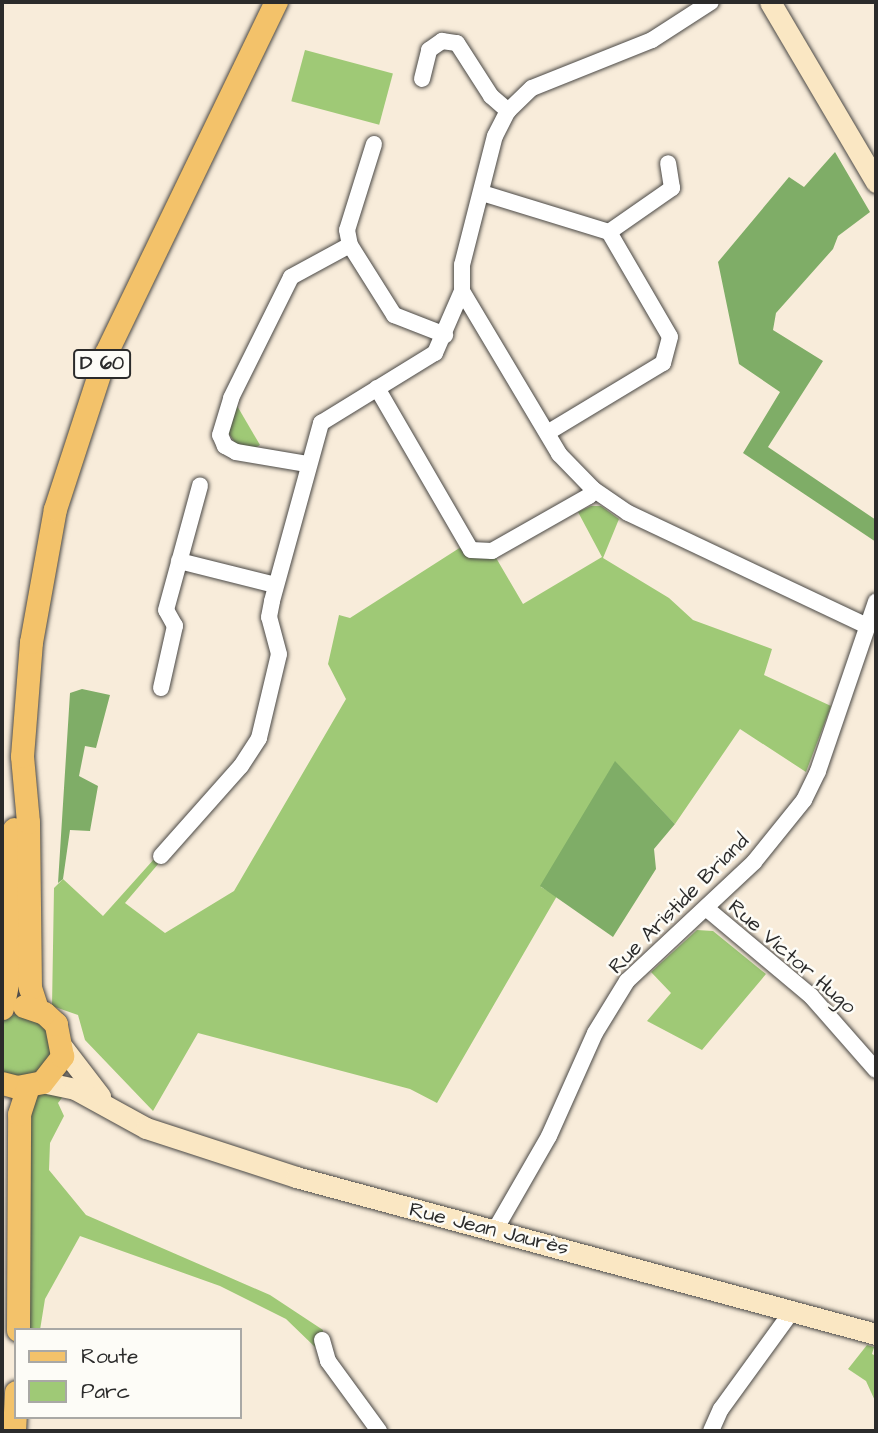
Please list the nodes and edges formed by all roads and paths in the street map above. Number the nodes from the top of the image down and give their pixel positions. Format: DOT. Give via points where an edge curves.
graph roads {
  1 [pos="276,2"];
  2 [pos="711,2"];
  3 [pos="770,2"];
  4 [pos="422,79"];
  5 [pos="508,111"];
  6 [pos="374,144"];
  7 [pos="668,163"];
  8 [pos="876,182"];
  9 [pos="482,193"];
  10 [pos="609,232"];
  11 [pos="350,245"];
  12 [pos="462,291"];
  13 [pos="445,335"];
  14 [pos="377,388"];
  15 [pos="547,433"];
  16 [pos="307,464"];
  17 [pos="200,486"];
  18 [pos="593,489"];
  19 [pos="179,561"];
  20 [pos="274,593"];
  21 [pos="876,601"];
  22 [pos="867,626"];
  23 [pos="161,688"];
  24 [pos="22,756"];
  25 [pos="161,856"];
  26 [pos="706,908"];
  27 [pos="2,1009"];
  28 [pos="37,1009"];
  29 [pos="63,1048"];
  30 [pos="876,1070"];
  31 [pos="2,1083"];
  32 [pos="35,1085"];
  33 [pos="108,1105"];
  34 [pos="495,1230"];
  35 [pos="793,1310"];
  36 [pos="18,1328"];
  37 [pos="876,1334"];
  38 [pos="322,1340"];
  39 [pos="379,1431"];
  40 [pos="711,1431"];
  1 -- 24 [label="main road, D 60" via="145,267 106,353 78,431 40,581"];
  2 -- 5 [label="street" via="652,40 532,88"];
  3 -- 8 [label="main road"];
  4 -- 5 [label="street" via="429,50 442,41 457,43 491,96"];
  5 -- 9 [label="street" via="495,136"];
  6 -- 11 [label="street" via="347,230"];
  7 -- 10 [label="street" via="672,188"];
  9 -- 10 [label="street"];
  9 -- 12 [label="street" via="462,265"];
  10 -- 15 [label="street" via="670,337 671,348 663,363"];
  11 -- 13 [label="street" via="394,315"];
  11 -- 16 [label="street" via="291,277 231,398 220,435 225,446 236,452"];
  12 -- 13 [label="street"];
  12 -- 15 [label="street"];
  13 -- 14 [label="street" via="435,353"];
  14 -- 16 [label="street" via="321,423"];
  14 -- 18 [label="street" via="471,550 492,551 589,496"];
  15 -- 18 [label="street" via="559,454"];
  16 -- 20 [label="street"];
  17 -- 19 [label="street"];
  18 -- 22 [label="street" via="628,513"];
  19 -- 20 [label="street"];
  19 -- 23 [label="street" via="166,610 175,626"];
  20 -- 25 [label="street" via="269,617 279,654 258,738 241,766"];
  21 -- 22 [label="street, Rue Aristide Briand"];
  22 -- 26 [label="street, Rue Aristide Briand" via="804,800 754,862"];
  24 -- 27 [label="main road, D 60" via="15,800 8,979"];
  24 -- 28 [label="main road, D 60" via="28,822 30,988"];
  26 -- 30 [label="street, Rue Victor Hugo" via="811,996"];
  26 -- 34 [label="street, Rue Aristide Briand" via="627,981"];
  27 -- 28 [label="main road"];
  28 -- 29 [label="main road" via="56,1024"];
  29 -- 32 [label="main road" via="59,1064"];
  29 -- 33 [label="main road"];
  31 -- 32 [label="main road"];
  32 -- 33 [label="main road, Rue Jean Jaurès" via="75,1089"];
  32 -- 36 [label="main road" via="19,1114"];
  33 -- 34 [label="main road, Rue Jean Jaurès" via="146,1128 226,1156"];
  34 -- 35 [label="main road, Rue Jean Jaurès"];
  35 -- 37 [label="main road, Rue Jean Jaurès"];
  35 -- 40 [label="street"];
  38 -- 39 [label="street" via="328,1362"];
}
